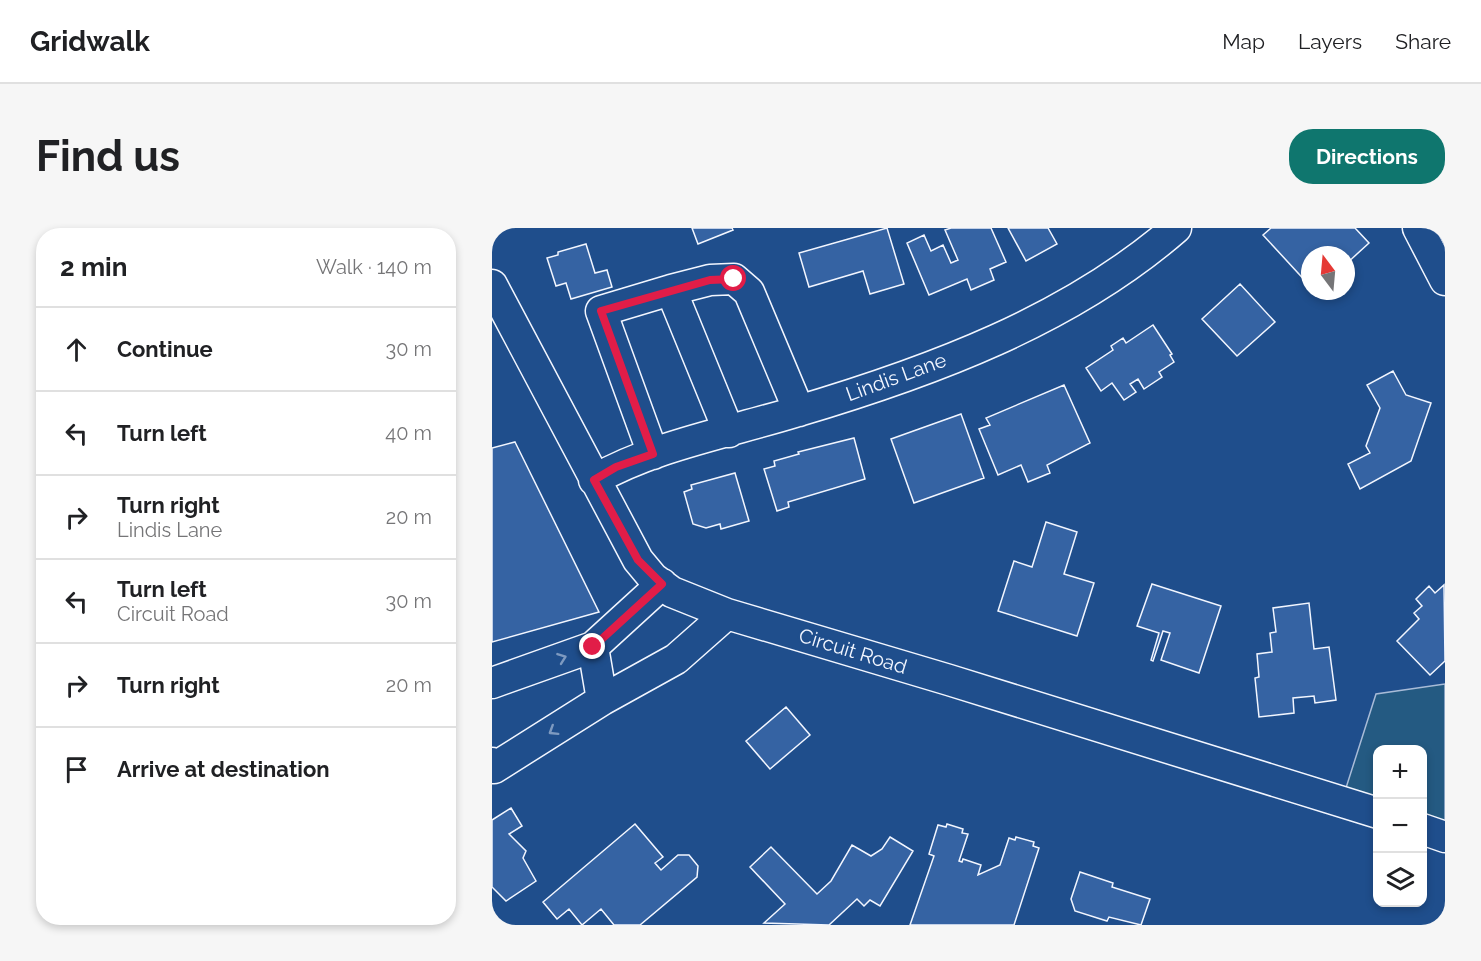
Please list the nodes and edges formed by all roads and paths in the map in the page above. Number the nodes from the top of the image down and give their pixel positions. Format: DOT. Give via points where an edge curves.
graph roads {
  1 [pos="1176,228"];
  2 [pos="1418,228"];
  3 [pos="1445,280"];
  4 [pos="492,285"];
  5 [pos="671,290"];
  6 [pos="799,411"];
  7 [pos="729,432"];
  8 [pos="653,454"];
  9 [pos="594,480"];
  10 [pos="662,584"];
  11 [pos="726,614"];
  12 [pos="593,647"];
  13 [pos="492,683"];
  14 [pos="602,700"];
  15 [pos="492,763"];
  16 [pos="1373,812"];
  17 [pos="1427,831"];
  18 [pos="1445,837"];
  1 -- 6 [label="street, Lindis Lane" via="1119,273 1060,310 945,359"];
  2 -- 3 [label="street"];
  4 -- 9 [label="street, Circuit Road"];
  5 -- 6 [label="street" via="710,280 734,279 749,292"];
  5 -- 7 [label="street"];
  5 -- 8 [label="street" via="601,311"];
  6 -- 7 [label="street, Lindis Lane"];
  7 -- 8 [label="street, Lindis Lane"];
  8 -- 9 [label="street, Lindis Lane" via="616,467"];
  9 -- 10 [label="street, Circuit Road" via="638,560"];
  10 -- 11 [label="street, Circuit Road"];
  10 -- 12 [label="street"];
  11 -- 14 [label="street" via="676,659"];
  11 -- 16 [label="street, Circuit Road"];
  13 -- 12 [label="street, one-way"];
  12 -- 14 [label="street"];
  14 -- 15 [label="street, one-way" via="494,768"];
  17 -- 18 [label="street"];
}
